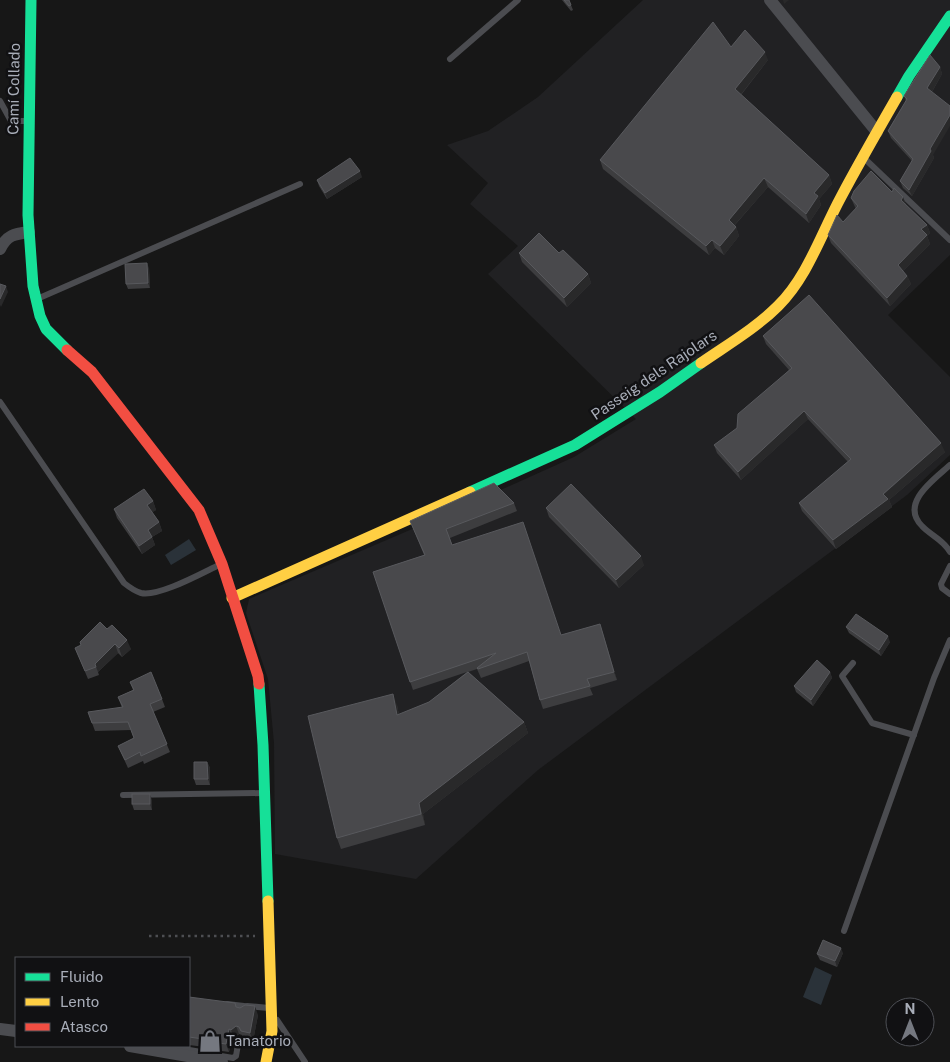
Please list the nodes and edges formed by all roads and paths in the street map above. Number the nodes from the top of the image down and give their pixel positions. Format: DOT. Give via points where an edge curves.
graph roads {
  1 [pos="30,0"];
  2 [pos="518,0"];
  3 [pos="770,0"];
  4 [pos="950,16"];
  5 [pos="450,59"];
  6 [pos="0,101"];
  7 [pos="29,121"];
  8 [pos="877,132"];
  9 [pos="864,157"];
  10 [pos="300,184"];
  11 [pos="28,232"];
  12 [pos="950,240"];
  13 [pos="0,249"];
  14 [pos="36,300"];
  15 [pos="0,402"];
  16 [pos="950,464"];
  17 [pos="950,552"];
  18 [pos="222,564"];
  19 [pos="950,566"];
  20 [pos="950,594"];
  21 [pos="232,598"];
  22 [pos="950,640"];
  23 [pos="853,663"];
  24 [pos="914,735"];
  25 [pos="265,793"];
  26 [pos="123,795"];
  27 [pos="844,931"];
  28 [pos="270,935"];
  29 [pos="149,936"];
  30 [pos="217,1003"];
  31 [pos="272,1010"];
  32 [pos="0,1029"];
  33 [pos="15,1031"];
  34 [pos="239,1039"];
  35 [pos="136,1047"];
  36 [pos="172,1047"];
  37 [pos="222,1062"];
  38 [pos="266,1062"];
  39 [pos="305,1062"];
  1 -- 7 [label="street, Camí Collado"];
  2 -- 5 [label="lane"];
  3 -- 8 [label="street"];
  4 -- 8 [label="street, Passeig dels Rajolars" via="909,76"];
  6 -- 7 [label="lane" via="11,121"];
  7 -- 11 [label="street, Camí Collado"];
  8 -- 9 [label="street, Passeig dels Rajolars"];
  9 -- 12 [label="lane"];
  9 -- 21 [label="street, Passeig dels Rajolars" via="840,198 804,274 792,290 757,324 660,392 575,445"];
  10 -- 14 [label="lane"];
  11 -- 13 [label="street" via="13,234"];
  11 -- 14 [label="street, Camí Collado"];
  14 -- 18 [label="street, Camí Collado" via="46,329 92,372 192,499"];
  15 -- 18 [label="lane" via="124,583 132,589 140,593 156,592"];
  16 -- 17 [label="lane" via="920,493 914,508 921,526"];
  18 -- 21 [label="street, Camí Collado"];
  19 -- 20 [label="lane" via="941,584"];
  21 -- 25 [label="street, Camí Collado" via="258,676"];
  22 -- 24 [label="lane"];
  23 -- 24 [label="lane" via="842,676 872,723"];
  24 -- 27 [label="lane"];
  25 -- 26 [label="lane"];
  25 -- 28 [label="street, Camí Collado"];
  28 -- 29 [label="path"];
  28 -- 31 [label="street, Camí Collado"];
  30 -- 31 [label="lane" via="244,1009"];
  31 -- 38 [label="street, Camí Collado"];
  31 -- 39 [label="lane"];
  32 -- 33 [label="street"];
  34 -- 36 [label="lane" via="233,1058"];
  35 -- 37 [label="street"];
}
